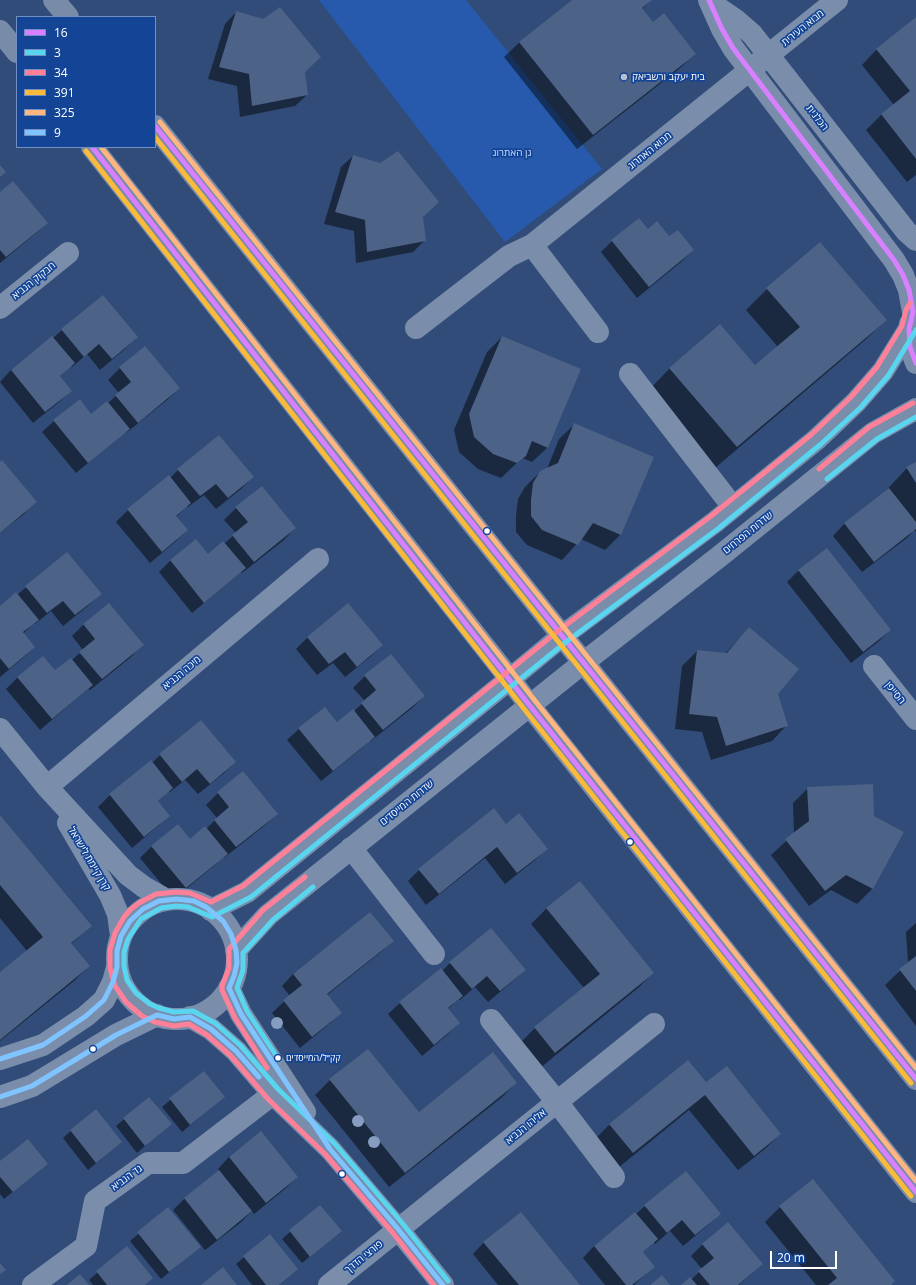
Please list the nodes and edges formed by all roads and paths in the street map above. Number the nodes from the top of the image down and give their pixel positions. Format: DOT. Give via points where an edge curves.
graph roads {
  1 [pos="54,0"];
  2 [pos="837,0"];
  3 [pos="710,1"];
  4 [pos="67,16"];
  5 [pos="0,31"];
  6 [pos="16,51"];
  7 [pos="769,56"];
  8 [pos="750,71"];
  9 [pos="156,127"];
  10 [pos="93,148"];
  11 [pos="916,240"];
  12 [pos="532,245"];
  13 [pos="68,253"];
  14 [pos="0,308"];
  15 [pos="912,316"];
  16 [pos="416,328"];
  17 [pos="598,332"];
  18 [pos="916,363"];
  19 [pos="630,374"];
  20 [pos="916,409"];
  21 [pos="733,507"];
  22 [pos="318,558"];
  23 [pos="562,636"];
  24 [pos="583,662"];
  25 [pos="874,666"];
  26 [pos="510,679"];
  27 [pos="530,706"];
  28 [pos="916,719"];
  29 [pos="0,729"];
  30 [pos="47,787"];
  31 [pos="351,848"];
  32 [pos="167,900"];
  33 [pos="211,910"];
  34 [pos="121,936"];
  35 [pos="236,950"];
  36 [pos="434,954"];
  37 [pos="117,967"];
  38 [pos="229,988"];
  39 [pos="158,1015"];
  40 [pos="190,1017"];
  41 [pos="491,1020"];
  42 [pos="654,1024"];
  43 [pos="0,1059"];
  44 [pos="916,1079"];
  45 [pos="273,1094"];
  46 [pos="0,1097"];
  47 [pos="557,1102"];
  48 [pos="330,1149"];
  49 [pos="614,1177"];
  50 [pos="916,1192"];
  51 [pos="398,1229"];
  52 [pos="33,1285"];
  53 [pos="329,1285"];
  54 [pos="443,1285"];
  1 -- 4 [label="main road"];
  2 -- 7 [label="street, מבוא העירית"];
  3 -- 7 [label="street, הכלנית" via="752,34"];
  3 -- 8 [label="street, הכלנית" via="726,36"];
  5 -- 6 [label="main road"];
  7 -- 8 [label="street, מבוא האתרוג"];
  7 -- 11 [label="street, הכלנית" via="906,231"];
  8 -- 12 [label="street, מבוא האתרוג"];
  8 -- 15 [label="street, הכלנית" via="894,260 909,290"];
  9 -- 23 [label="main road"];
  10 -- 26 [label="main road"];
  12 -- 16 [label="street, מבוא האתרוג" via="509,256"];
  12 -- 17 [label="street"];
  13 -- 14 [label="street, חבקוק הנביא"];
  15 -- 18 [label="street, הכלנית" via="910,347"];
  15 -- 21 [label="street" via="883,371 856,402 817,440"];
  19 -- 21 [label="street"];
  20 -- 24 [label="street, שדרות הפרחים" via="873,433"];
  21 -- 23 [label="street"];
  22 -- 30 [label="street, מיכה הנביא"];
  23 -- 24 [label="main road"];
  23 -- 26 [label="street"];
  24 -- 27 [label="street, שדרות המייסדים"];
  24 -- 44 [label="main road"];
  25 -- 28 [label="street, הסייפן"];
  26 -- 27 [label="main road"];
  26 -- 33 [label="street" via="248,892"];
  27 -- 31 [label="street, שדרות המייסדים"];
  27 -- 50 [label="main road"];
  29 -- 30 [label="street, קרן קיימת לישראל"];
  30 -- 32 [label="street, קרן קיימת לישראל" via="128,875 144,888"];
  30 -- 34 [label="street, קרן קיימת לישראל" via="110,895 118,914"];
  31 -- 35 [label="street, שדרות המייסדים" via="268,915"];
  31 -- 36 [label="street"];
  32 -- 33 [label="street" via="189,900"];
  32 -- 34 [label="street" via="143,909 130,921"];
  33 -- 35 [label="street" via="228,927"];
  34 -- 37 [label="street" via="117,951"];
  35 -- 38 [label="street" via="236,969"];
  37 -- 39 [label="street" via="121,983 131,998 146,1010"];
  37 -- 43 [label="street" via="104,1000 86,1016 43,1045"];
  38 -- 40 [label="street" via="213,1007"];
  38 -- 48 [label="street" via="256,1038"];
  39 -- 40 [label="street" via="174,1019"];
  39 -- 46 [label="street" via="116,1035 32,1086"];
  40 -- 45 [label="street" via="211,1029 236,1050"];
  41 -- 47 [label="street"];
  42 -- 47 [label="street, אליהו הנביא"];
  45 -- 48 [label="street"];
  45 -- 52 [label="street, גד הנביא" via="184,1164 148,1163 95,1201 86,1246"];
  47 -- 49 [label="street"];
  47 -- 51 [label="street, אליהו הנביא"];
  48 -- 51 [label="street"];
  51 -- 53 [label="street, פורצי הדרך"];
  51 -- 54 [label="street"];
}
